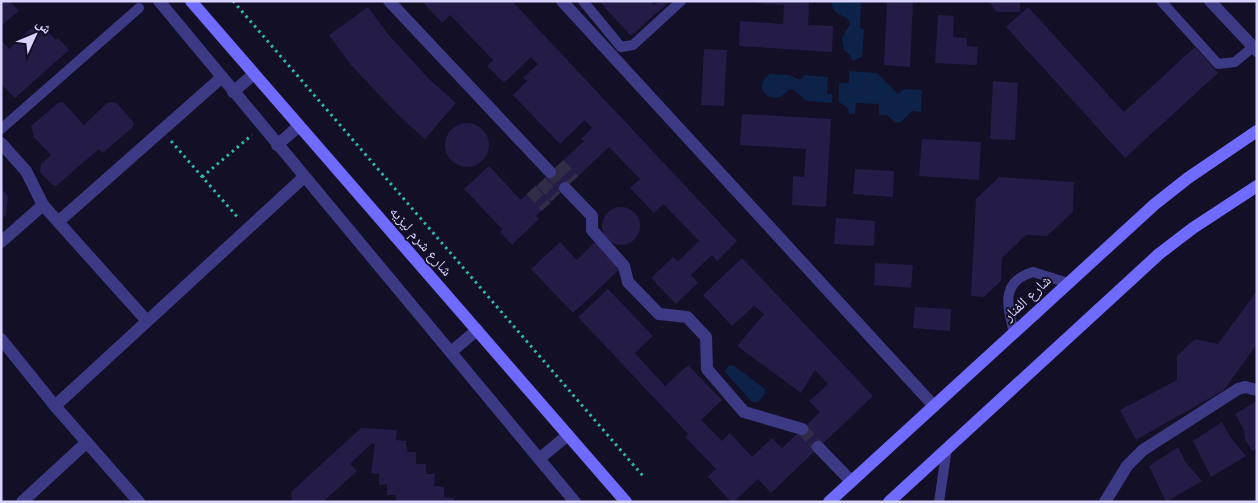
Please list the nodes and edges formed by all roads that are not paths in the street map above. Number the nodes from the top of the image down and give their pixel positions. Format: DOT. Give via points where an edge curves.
graph roads {
  1 [pos="159,1"];
  2 [pos="191,1"];
  3 [pos="389,1"];
  4 [pos="562,1"];
  5 [pos="583,1"];
  6 [pos="681,1"];
  7 [pos="1161,1"];
  8 [pos="1210,1"];
  9 [pos="139,8"];
  10 [pos="1255,49"];
  11 [pos="254,74"];
  12 [pos="221,78"];
  13 [pos="234,92"];
  14 [pos="299,126"];
  15 [pos="1,129"];
  16 [pos="1257,131"];
  17 [pos="1,143"];
  18 [pos="278,144"];
  19 [pos="550,172"];
  20 [pos="304,177"];
  21 [pos="1257,186"];
  22 [pos="566,188"];
  23 [pos="43,205"];
  24 [pos="58,222"];
  25 [pos="1,242"];
  26 [pos="1068,282"];
  27 [pos="147,321"];
  28 [pos="477,330"];
  29 [pos="1014,333"];
  30 [pos="1,339"];
  31 [pos="451,352"];
  32 [pos="1257,390"];
  33 [pos="55,406"];
  34 [pos="934,406"];
  35 [pos="802,429"];
  36 [pos="568,435"];
  37 [pos="87,442"];
  38 [pos="818,447"];
  39 [pos="947,448"];
  40 [pos="539,459"];
  41 [pos="851,481"];
  42 [pos="22,502"];
  43 [pos="140,502"];
  44 [pos="575,502"];
  45 [pos="626,502"];
  46 [pos="829,502"];
  47 [pos="889,502"];
  48 [pos="939,502"];
  49 [pos="1105,502"];
  1 -- 12 [label="street"];
  2 -- 11 [label="main road, شارع شرم ليزيه"];
  3 -- 19 [label="street"];
  4 -- 34 [label="street"];
  5 -- 6 [label="lane" via="624,48 633,45"];
  7 -- 10 [label="lane" via="1218,64 1235,62"];
  8 -- 10 [label="street"];
  9 -- 15 [label="lane"];
  11 -- 13 [label="street"];
  11 -- 14 [label="main road, شارع شرم ليزيه"];
  12 -- 13 [label="street"];
  12 -- 24 [label="street"];
  13 -- 18 [label="street"];
  14 -- 18 [label="street"];
  14 -- 28 [label="main road, شارع شرم ليزيه"];
  16 -- 26 [label="main road, شارع الفنار" via="1188,178"];
  17 -- 23 [label="street" via="26,171"];
  18 -- 20 [label="street"];
  20 -- 27 [label="street"];
  20 -- 31 [label="street"];
  21 -- 39 [label="main road" via="1159,254"];
  22 -- 35 [label="street" via="592,216 592,230 624,266 628,282 660,314 688,317 706,338 707,369 744,412"];
  23 -- 24 [label="street"];
  23 -- 25 [label="street"];
  24 -- 27 [label="street"];
  26 -- 29 [label="main road, شارع الفنار"];
  26 -- 29 [label="lane" via="1033,272 1012,286 1006,300"];
  27 -- 33 [label="street"];
  28 -- 31 [label="street"];
  28 -- 36 [label="main road, شارع شرم ليزيه"];
  29 -- 34 [label="main road, شارع الفنار"];
  30 -- 33 [label="street"];
  31 -- 40 [label="street"];
  32 -- 49 [label="street" via="1238,389 1143,450 1127,466"];
  33 -- 37 [label="street"];
  34 -- 41 [label="main road, شارع الفنار"];
  36 -- 40 [label="street"];
  36 -- 45 [label="main road, شارع شرم ليزيه"];
  37 -- 42 [label="street"];
  37 -- 43 [label="street"];
  38 -- 41 [label="street"];
  39 -- 47 [label="main road"];
  39 -- 48 [label="lane"];
  40 -- 44 [label="street"];
  41 -- 46 [label="main road, شارع الفنار"];
}
